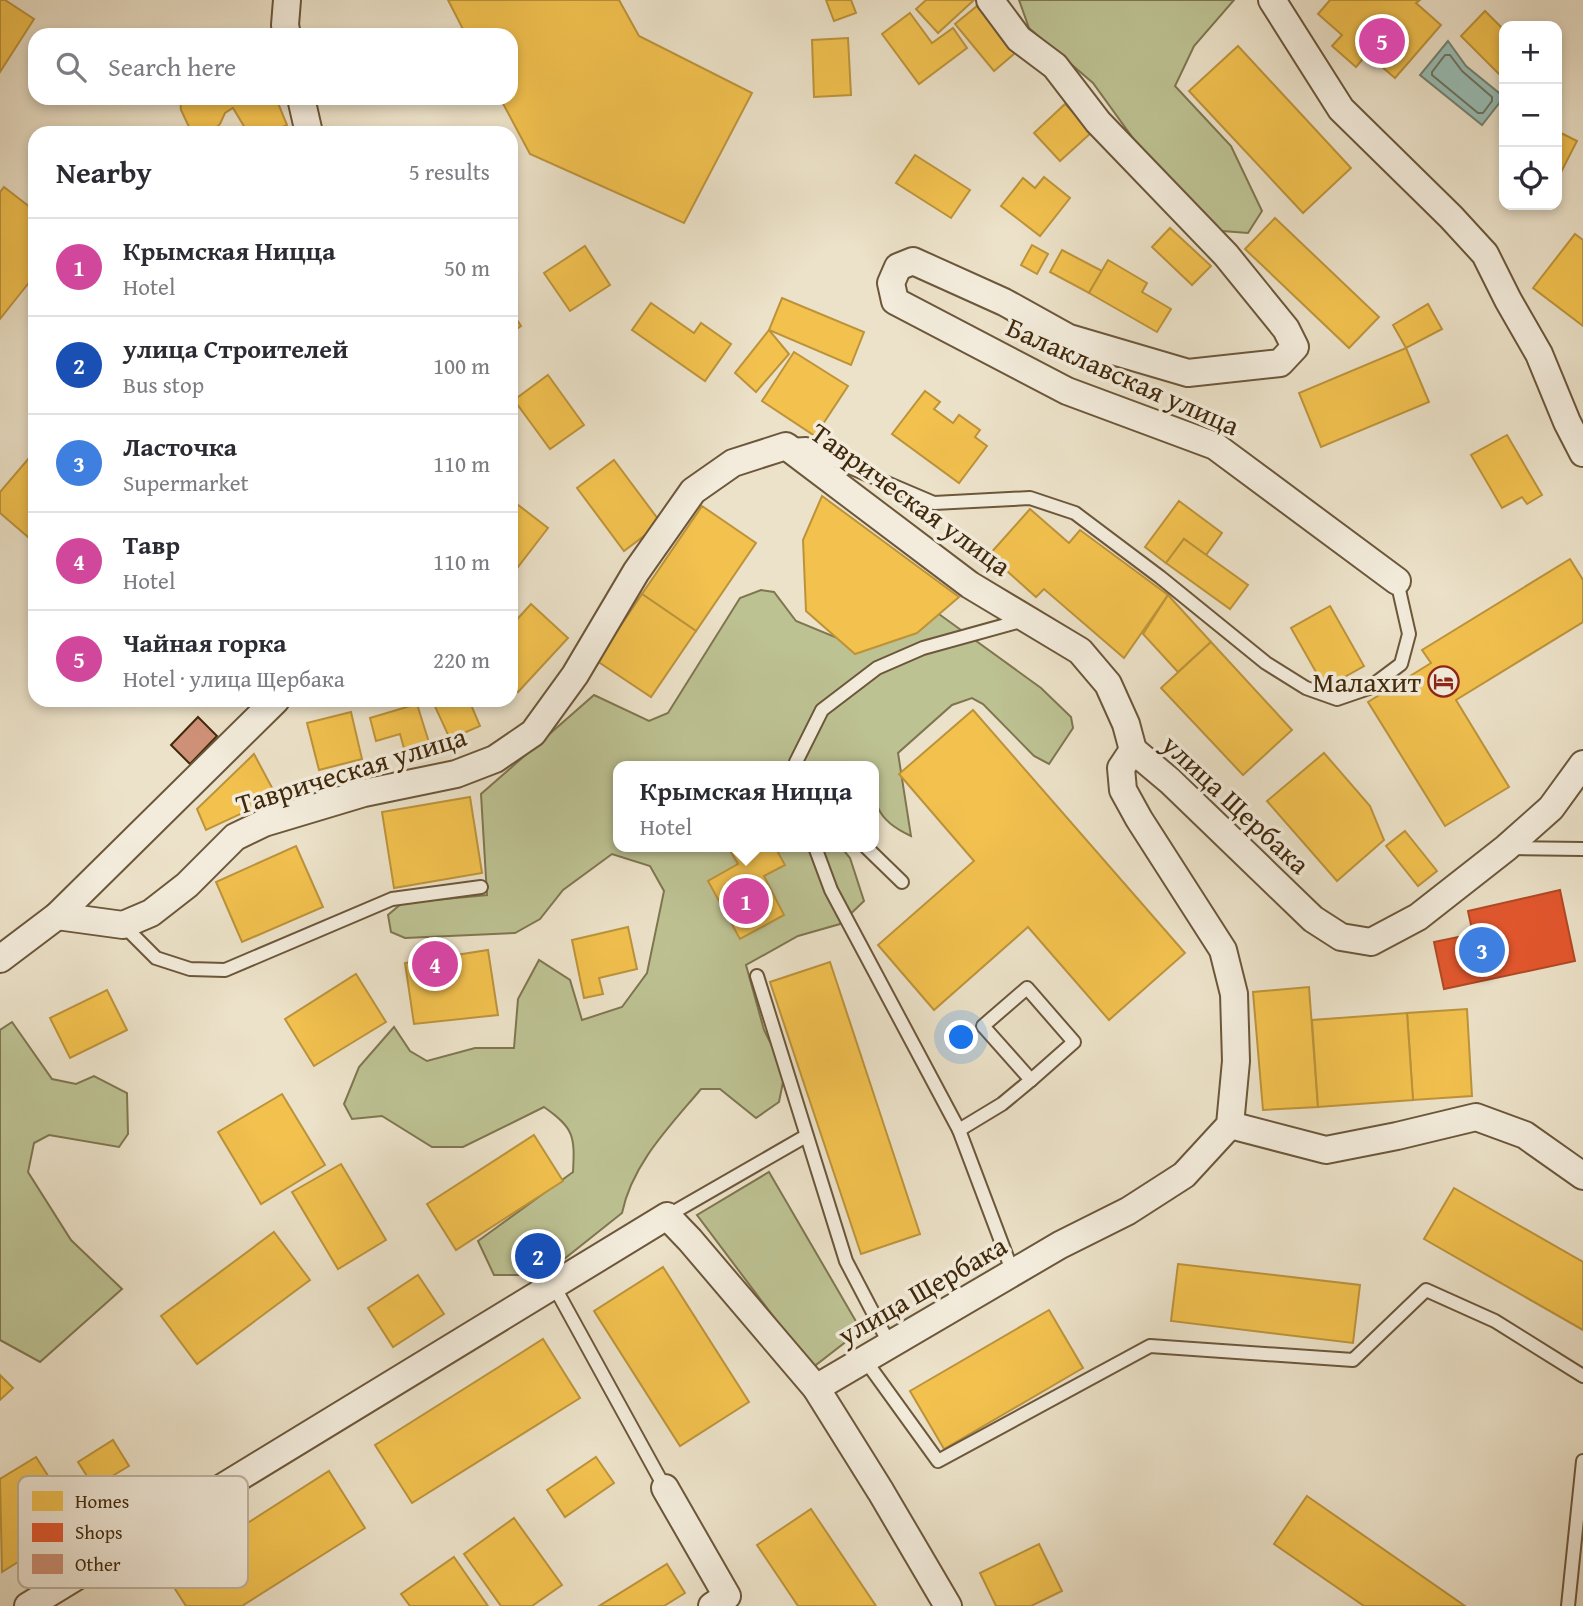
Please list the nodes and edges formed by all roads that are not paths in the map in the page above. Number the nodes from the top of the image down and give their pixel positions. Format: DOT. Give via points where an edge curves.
graph roads {
  1 [pos="287,0"];
  2 [pos="990,0"];
  3 [pos="1272,0"];
  4 [pos="286,28"];
  5 [pos="303,105"];
  6 [pos="307,126"];
  7 [pos="786,446"];
  8 [pos="1583,453"];
  9 [pos="1398,581"];
  10 [pos="1028,619"];
  11 [pos="268,707"];
  12 [pos="1133,750"];
  13 [pos="796,761"];
  14 [pos="1583,764"];
  15 [pos="1506,848"];
  16 [pos="1583,849"];
  17 [pos="817,852"];
  18 [pos="871,852"];
  19 [pos="902,882"];
  20 [pos="481,887"];
  21 [pos="57,916"];
  22 [pos="123,925"];
  23 [pos="0,959"];
  24 [pos="757,976"];
  25 [pos="1031,1080"];
  26 [pos="1230,1125"];
  27 [pos="959,1130"];
  28 [pos="806,1136"];
  29 [pos="1583,1176"];
  30 [pos="667,1216"];
  31 [pos="1013,1273"];
  32 [pos="554,1286"];
  33 [pos="890,1345"];
  34 [pos="865,1360"];
  35 [pos="1583,1376"];
  36 [pos="816,1388"];
  37 [pos="1583,1461"];
  38 [pos="241,1476"];
  39 [pos="665,1488"];
  40 [pos="57,1588"];
  41 [pos="725,1603"];
  42 [pos="27,1606"];
  43 [pos="948,1606"];
  44 [pos="1568,1606"];
  1 -- 4 [label="street"];
  2 -- 9 [label="street, Балаклавская улица" via="1018,39 1055,65 1098,122 1226,255 1286,329 1295,347 1280,363 1188,373 1069,338 914,261 898,267 891,284 895,301 1067,391 1215,446"];
  3 -- 8 [label="street" via="1341,109 1485,254 1539,354"];
  5 -- 6 [label="street"];
  7 -- 9 [label="lane, Балаклавская улица" via="806,444 934,503 1030,498 1075,513 1266,663 1306,688 1337,699 1369,688 1401,664 1409,634"];
  7 -- 10 [label="street, Таврическая улица" via="970,585"];
  7 -- 22 [label="street, Таврическая улица" via="733,463 693,491 533,733 495,759 456,774 364,793 264,823 235,837 151,913"];
  10 -- 12 [label="street, Таврическая улица" via="1080,651 1108,684"];
  10 -- 13 [label="lane" via="923,649 877,668 822,710"];
  11 -- 21 [label="street, Таврическая улица"];
  12 -- 15 [label="street, улица Щербака" via="1313,919 1341,937 1371,942 1418,917"];
  12 -- 26 [label="street, улица Щербака" via="1121,768 1123,790 1226,961 1234,994 1236,1061"];
  14 -- 15 [label="street, улица Щербака" via="1551,808"];
  15 -- 16 [label="lane"];
  17 -- 27 [label="lane" via="831,890"];
  18 -- 19 [label="lane"];
  20 -- 22 [label="lane" via="392,899 225,970 190,969 156,958"];
  21 -- 22 [label="street"];
  21 -- 23 [label="street, Таврическая улица"];
  24 -- 28 [label="lane"];
  25 -- 25 [label="lane" via="1074,1042 1027,988 983,1026"];
  25 -- 27 [label="lane"];
  26 -- 29 [label="street" via="1326,1150 1476,1117 1525,1135"];
  26 -- 31 [label="street, улица Щербака" via="1184,1175 1128,1212"];
  27 -- 31 [label="lane"];
  28 -- 30 [label="lane"];
  28 -- 33 [label="lane" via="846,1261"];
  30 -- 32 [label="street"];
  30 -- 36 [label="street"];
  31 -- 33 [label="street, улица Щербака"];
  32 -- 38 [label="street"];
  32 -- 39 [label="lane"];
  33 -- 34 [label="street, улица Щербака"];
  34 -- 35 [label="lane" via="937,1461 1150,1346 1353,1360 1426,1290 1495,1321"];
  34 -- 36 [label="street, улица Щербака"];
  36 -- 43 [label="street"];
  37 -- 44 [label="lane"];
  39 -- 41 [label="street"];
  40 -- 42 [label="street"];
}
